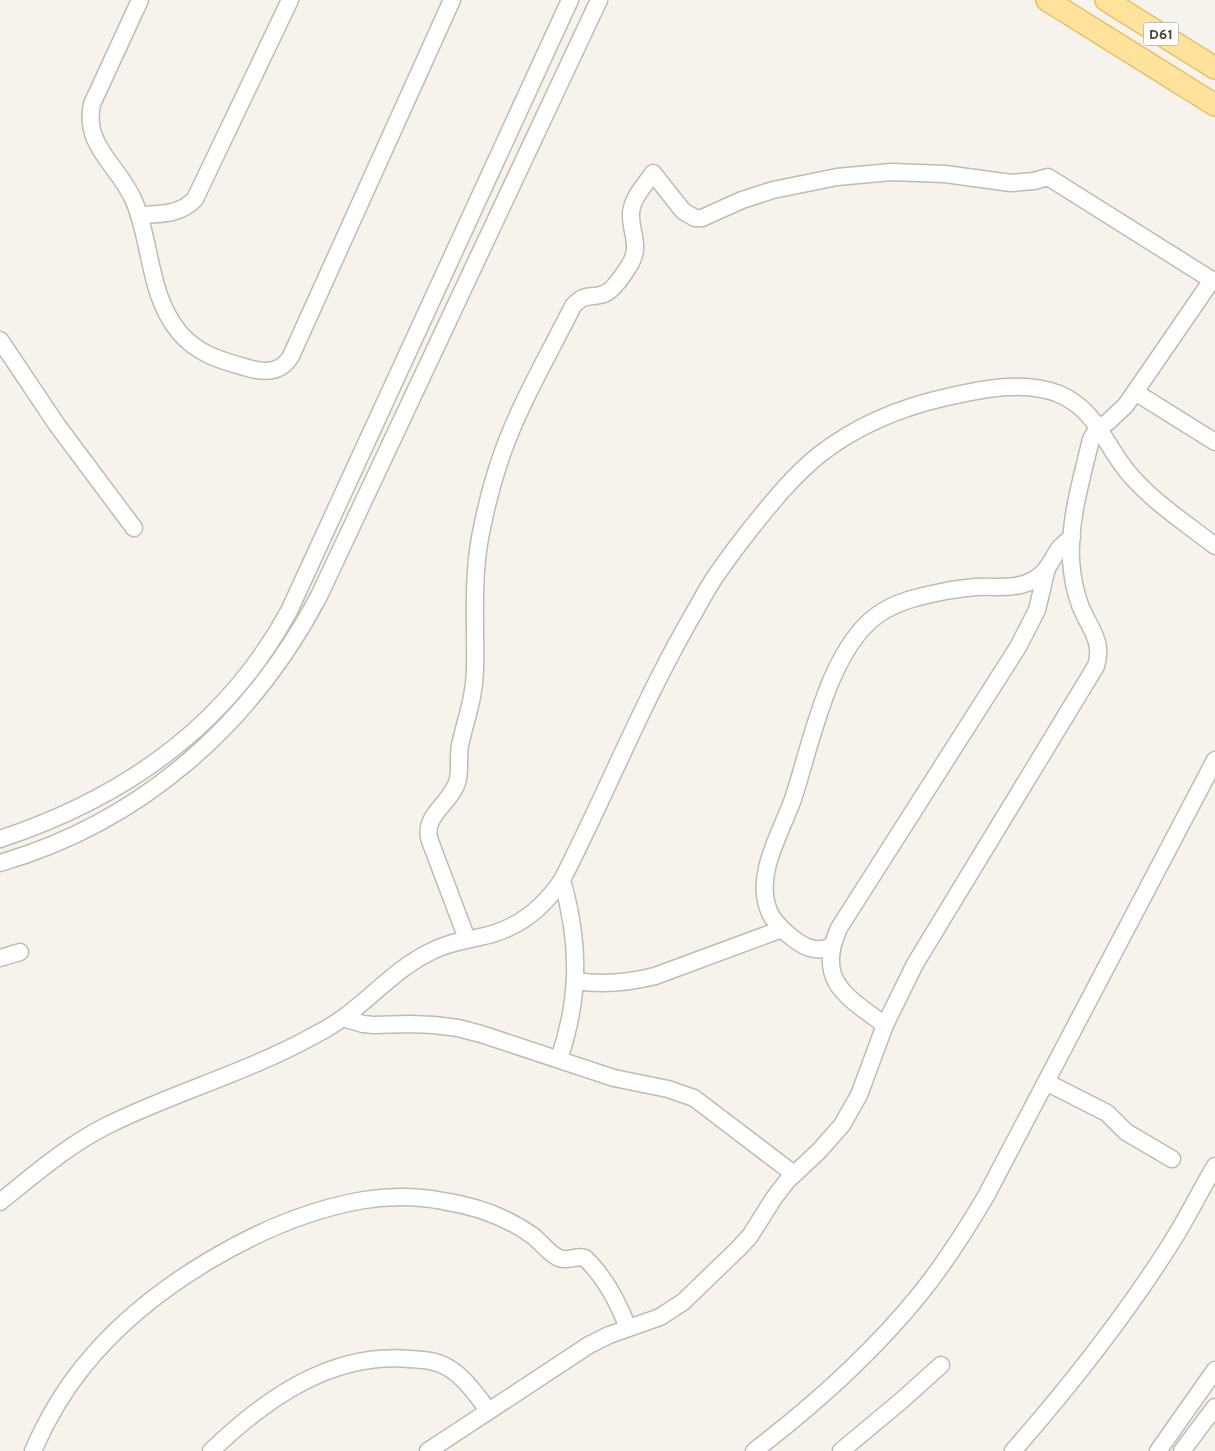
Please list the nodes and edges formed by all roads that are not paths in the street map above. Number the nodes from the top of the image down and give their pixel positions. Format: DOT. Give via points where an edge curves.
graph roads {
  1 [pos="140,0"];
  2 [pos="290,0"];
  3 [pos="452,0"];
  4 [pos="570,0"];
  5 [pos="599,0"];
  6 [pos="1047,0"];
  7 [pos="1106,0"];
  8 [pos="1215,68"];
  9 [pos="1215,105"];
  10 [pos="140,215"];
  11 [pos="1213,281"];
  12 [pos="0,340"];
  13 [pos="1135,392"];
  14 [pos="1098,428"];
  15 [pos="1215,442"];
  16 [pos="134,528"];
  17 [pos="1072,537"];
  18 [pos="1215,546"];
  19 [pos="1047,568"];
  20 [pos="1215,760"];
  21 [pos="0,839"];
  22 [pos="0,863"];
  23 [pos="562,880"];
  24 [pos="782,929"];
  25 [pos="467,939"];
  26 [pos="832,946"];
  27 [pos="20,952"];
  28 [pos="0,958"];
  29 [pos="576,981"];
  30 [pos="343,1018"];
  31 [pos="885,1025"];
  32 [pos="559,1059"];
  33 [pos="1046,1082"];
  34 [pos="1172,1159"];
  35 [pos="1215,1166"];
  36 [pos="794,1174"];
  37 [pos="0,1202"];
  38 [pos="628,1328"];
  39 [pos="941,1365"];
  40 [pos="1215,1370"];
  41 [pos="1215,1407"];
  42 [pos="489,1411"];
  43 [pos="33,1451"];
  44 [pos="211,1451"];
  45 [pos="428,1451"];
  46 [pos="754,1451"];
  47 [pos="840,1451"];
  48 [pos="1013,1451"];
  49 [pos="1158,1451"];
  50 [pos="1182,1451"];
  1 -- 10 [label="street" via="92,104 90,121 97,145 124,182"];
  2 -- 10 [label="street" via="195,199 176,212"];
  3 -- 10 [label="street" via="291,356 284,365 265,372 216,359 180,333 157,294"];
  4 -- 21 [label="street" via="289,611 266,650 218,710 157,761 87,803"];
  5 -- 22 [label="street" via="319,596 287,652 227,726 160,785 82,831"];
  6 -- 9 [label="main road"];
  7 -- 8 [label="main road, D61"];
  11 -- 13 [label="street"];
  11 -- 25 [label="street" via="1048,177 1012,182 918,173 837,177 773,190 702,218 694,218 683,211 653,173 632,207 636,244 630,265 612,289 584,297 573,306 515,422 501,457 486,512 474,590 474,692 461,743 456,786 431,818 428,830"];
  12 -- 16 [label="street" via="57,425"];
  13 -- 14 [label="street" via="1117,414"];
  13 -- 15 [label="street"];
  14 -- 17 [label="street" via="1091,439"];
  14 -- 18 [label="street" via="1118,461 1143,489"];
  14 -- 23 [label="street" via="1084,410 1061,395 1034,388 991,389 938,398 888,415 842,439 805,466 773,500 710,585 668,659"];
  17 -- 19 [label="street" via="1058,550"];
  17 -- 31 [label="street" via="1071,558 1076,591 1099,644 1096,666 915,964"];
  19 -- 24 [label="street" via="1037,578 1022,584 951,590 911,599 881,612 857,634 843,656 826,695 768,866 764,888 767,907 774,922"];
  19 -- 26 [label="street" via="1036,610 1018,648 839,928"];
  20 -- 33 [label="street"];
  23 -- 25 [label="street" via="544,904 520,922 493,934"];
  23 -- 29 [label="street" via="572,920"];
  24 -- 26 [label="street" via="810,948 820,950"];
  24 -- 29 [label="street" via="640,980"];
  25 -- 30 [label="street" via="442,946 418,958"];
  26 -- 31 [label="street" via="833,974 842,991"];
  27 -- 28 [label="street"];
  29 -- 32 [label="street" via="570,1021"];
  30 -- 32 [label="street" via="374,1026 409,1024 458,1028"];
  30 -- 37 [label="street" via="295,1045 108,1125 69,1148"];
  31 -- 36 [label="street" via="851,1111 831,1139"];
  32 -- 36 [label="street" via="614,1078 694,1098"];
  33 -- 34 [label="street" via="1102,1110 1126,1132"];
  33 -- 46 [label="street" via="966,1230 920,1294 868,1351"];
  35 -- 48 [label="street" via="1139,1292 1075,1378"];
  36 -- 38 [label="street" via="750,1236 683,1302 660,1317"];
  38 -- 42 [label="street" via="589,1345"];
  38 -- 43 [label="street" via="615,1298 585,1258 557,1258 533,1236 509,1221 444,1201 398,1197 363,1200 300,1218 241,1244 190,1273 159,1296 121,1327 83,1366 52,1412"];
  39 -- 47 [label="street"];
  40 -- 49 [label="street"];
  41 -- 50 [label="street"];
  42 -- 44 [label="street" via="461,1377 439,1363 402,1358 362,1361 326,1371 287,1391 246,1419"];
  42 -- 45 [label="street"];
}
